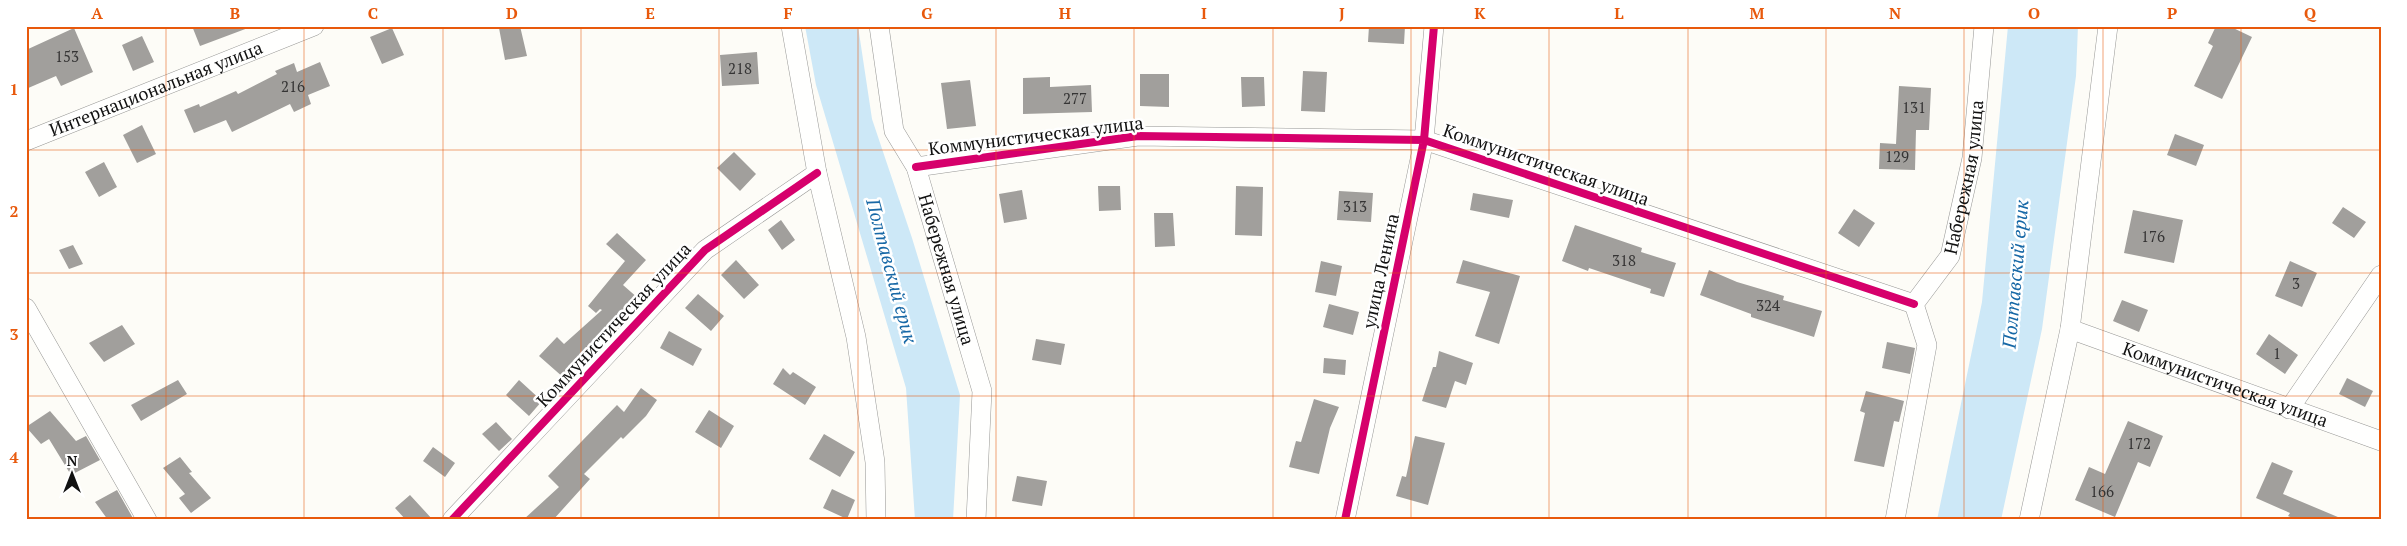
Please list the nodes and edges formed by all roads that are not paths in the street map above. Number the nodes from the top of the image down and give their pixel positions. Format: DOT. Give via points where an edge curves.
graph roads {
  1 [pos="314,26"];
  2 [pos="791,26"];
  3 [pos="879,26"];
  4 [pos="1434,26"];
  5 [pos="1984,26"];
  6 [pos="2108,26"];
  7 [pos="1424,140"];
  8 [pos="26,141"];
  9 [pos="916,167"];
  10 [pos="817,173"];
  11 [pos="2381,275"];
  12 [pos="1914,304"];
  13 [pos="26,308"];
  14 [pos="2070,328"];
  15 [pos="2289,409"];
  16 [pos="2381,441"];
  17 [pos="147,520"];
  18 [pos="452,520"];
  19 [pos="876,520"];
  20 [pos="976,520"];
  21 [pos="1345,520"];
  22 [pos="1896,520"];
  23 [pos="2029,520"];
  1 -- 8 [label="street, Интернациональная улица"];
  2 -- 10 [label="street"];
  3 -- 9 [label="street, Набережная улица" via="894,132"];
  4 -- 7 [label="street, улица Ленина"];
  5 -- 12 [label="street, Набережная улица" via="1972,158 1950,256"];
  6 -- 14 [label="street"];
  7 -- 9 [label="street, Коммунистическая улица" via="1138,136"];
  7 -- 12 [label="street, Коммунистическая улица"];
  7 -- 21 [label="street, улица Ленина"];
  9 -- 20 [label="street, Набережная улица" via="982,391"];
  10 -- 18 [label="street, Коммунистическая улица" via="705,250"];
  10 -- 19 [label="street" via="856,338 875,462"];
  11 -- 15 [label="street"];
  12 -- 22 [label="street" via="1927,345"];
  13 -- 17 [label="street"];
  14 -- 15 [label="street, Коммунистическая улица"];
  14 -- 23 [label="street"];
  15 -- 16 [label="street, Коммунистическая улица"];
}
